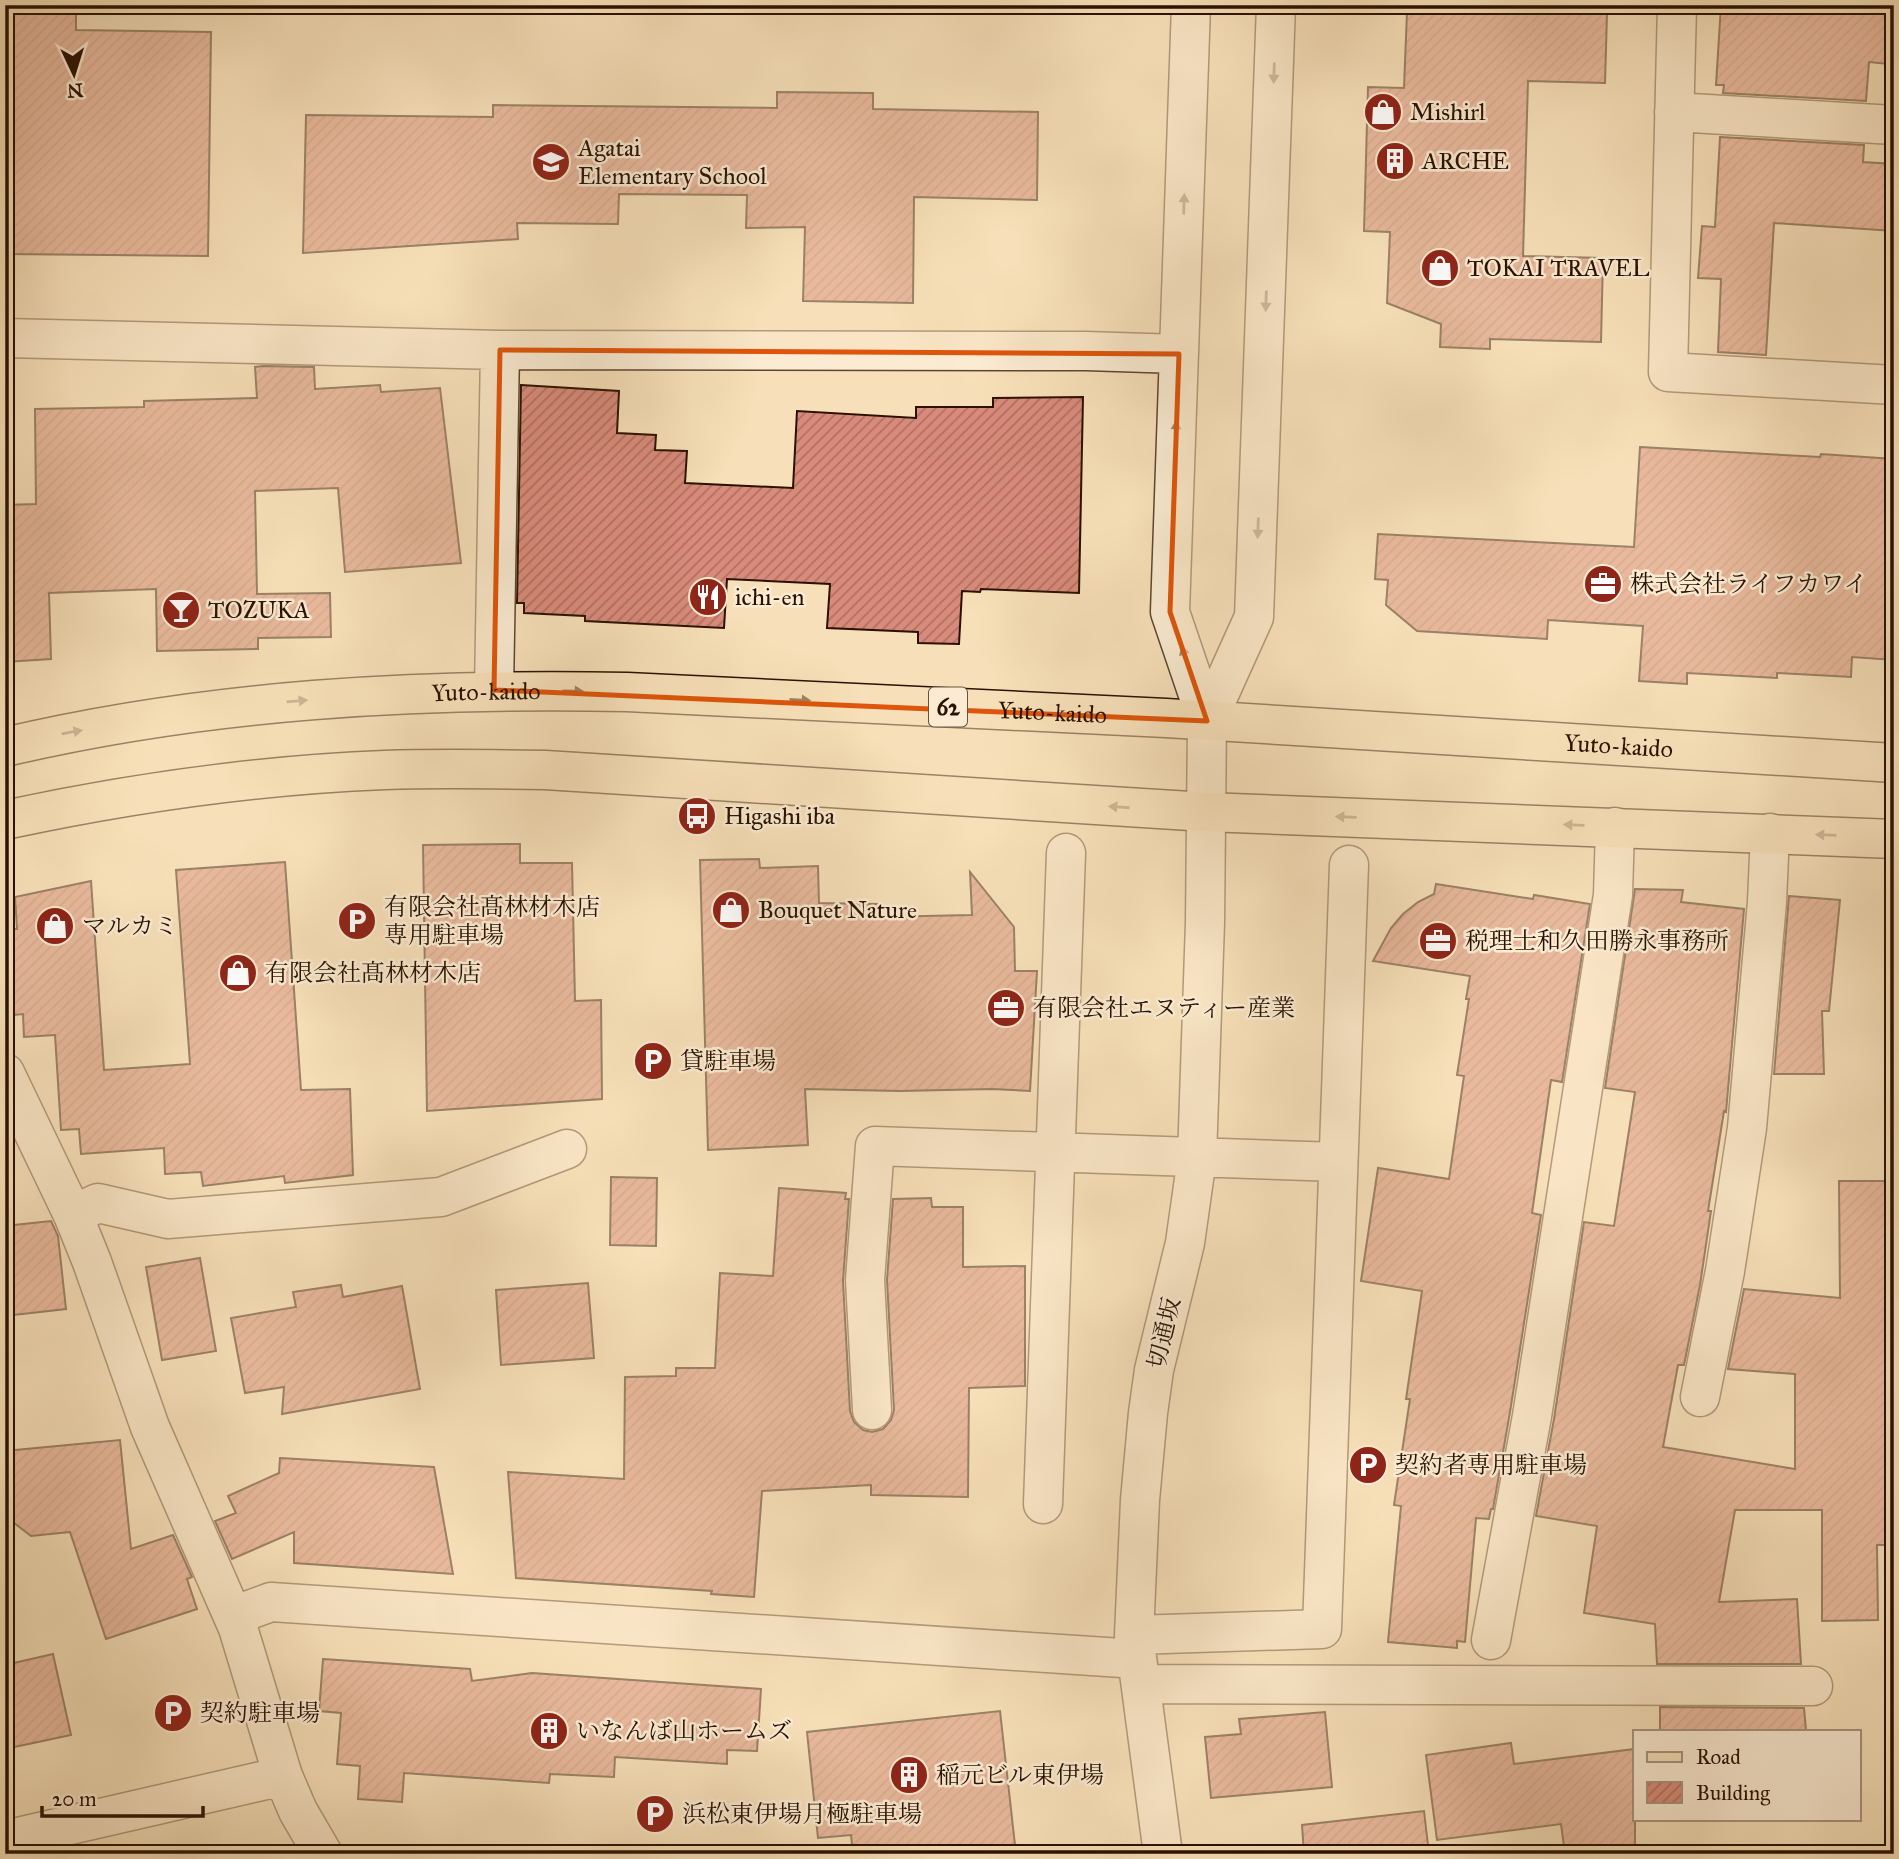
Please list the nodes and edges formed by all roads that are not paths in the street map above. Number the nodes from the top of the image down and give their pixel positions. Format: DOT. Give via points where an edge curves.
graph roads {
  1 [pos="1191,5"];
  2 [pos="1276,5"];
  3 [pos="1677,5"];
  4 [pos="1674,112"];
  5 [pos="1894,125"];
  6 [pos="5,338"];
  7 [pos="500,350"];
  8 [pos="1179,354"];
  9 [pos="1894,386"];
  10 [pos="495,690"];
  11 [pos="1207,720"];
  12 [pos="5,747"];
  13 [pos="1894,763"];
  14 [pos="1206,812"];
  15 [pos="5,820"];
  16 [pos="1615,827"];
  17 [pos="1770,833"];
  18 [pos="1894,839"];
  19 [pos="1066,853"];
  20 [pos="1349,865"];
  21 [pos="5,1073"];
  22 [pos="567,1149"];
  23 [pos="1055,1153"];
  24 [pos="1197,1158"];
  25 [pos="1338,1163"];
  26 [pos="72,1215"];
  27 [pos="1700,1397"];
  28 [pos="872,1410"];
  29 [pos="1043,1504"];
  30 [pos="233,1616"];
  31 [pos="1491,1640"];
  32 [pos="1137,1659"];
  33 [pos="1813,1686"];
  34 [pos="283,1776"];
  35 [pos="5,1840"];
  36 [pos="323,1854"];
  37 [pos="1163,1854"];
  8 -- 1 [label="street, one-way"];
  2 -- 11 [label="street, one-way" via="1254,617"];
  3 -- 4 [label="street"];
  4 -- 5 [label="street"];
  4 -- 9 [label="street" via="1668,372"];
  6 -- 7 [label="street"];
  7 -- 8 [label="street"];
  7 -- 10 [label="street"];
  11 -- 8 [label="street, one-way" via="1170,612"];
  10 -- 11 [label="main road, Yuto-kaido / 62, one-way" via="640,692"];
  12 -- 10 [label="main road, Yuto-kaido / 62, one-way" via="220,709 369,695"];
  11 -- 13 [label="main road, Yuto-kaido / 62"];
  11 -- 14 [label="street, 切通坂"];
  14 -- 15 [label="main road, one-way" via="545,770 467,769 353,771 231,782 107,799"];
  16 -- 14 [label="main road, one-way"];
  14 -- 24 [label="street, 切通坂"];
  16 -- 17 [label="main road"];
  16 -- 31 [label="street" via="1611,909 1532,1416"];
  18 -- 17 [label="main road, one-way"];
  17 -- 27 [label="street" via="1747,1129"];
  19 -- 23 [label="street"];
  20 -- 25 [label="street"];
  21 -- 26 [label="street"];
  22 -- 26 [label="street" via="441,1197 168,1219 98,1203"];
  23 -- 24 [label="street"];
  23 -- 28 [label="street" via="875,1146 865,1280"];
  23 -- 29 [label="street"];
  24 -- 25 [label="street"];
  24 -- 32 [label="street, 切通坂" via="1185,1243 1148,1413 1140,1500"];
  25 -- 32 [label="street" via="1322,1629"];
  26 -- 30 [label="street" via="158,1444"];
  30 -- 32 [label="street" via="271,1602"];
  30 -- 34 [label="street"];
  32 -- 33 [label="street"];
  32 -- 37 [label="street, 切通坂"];
  34 -- 35 [label="street"];
  34 -- 36 [label="street"];
}
